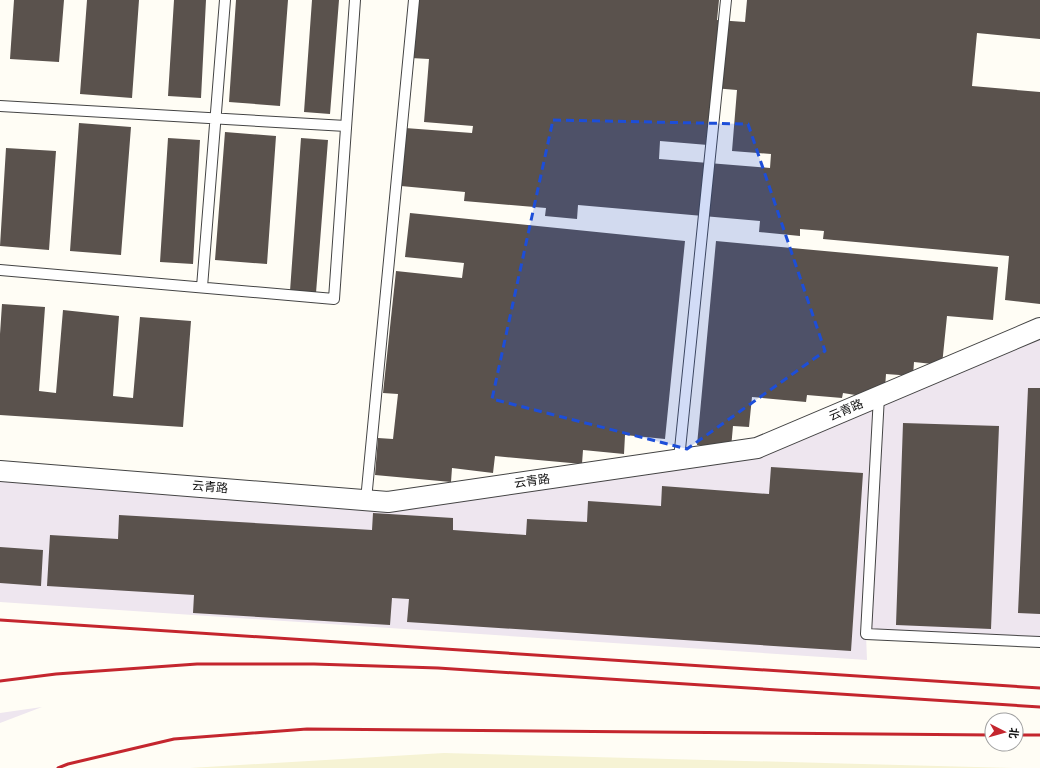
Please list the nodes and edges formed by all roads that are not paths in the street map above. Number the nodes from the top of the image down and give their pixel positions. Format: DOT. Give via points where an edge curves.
graph roads {
  1 [pos="226,0"];
  2 [pos="355,0"];
  3 [pos="414,0"];
  4 [pos="726,0"];
  5 [pos="0,106"];
  6 [pos="217,118"];
  7 [pos="346,126"];
  8 [pos="0,270"];
  9 [pos="202,287"];
  10 [pos="1040,328"];
  11 [pos="879,396"];
  12 [pos="679,459"];
  13 [pos="0,470"];
  14 [pos="366,500"];
  15 [pos="1040,642"];
  1 -- 6 [label="lane"];
  2 -- 7 [label="lane"];
  3 -- 14 [label="lane"];
  4 -- 12 [label="lane"];
  5 -- 6 [label="lane"];
  6 -- 7 [label="lane"];
  6 -- 9 [label="lane"];
  7 -- 9 [label="lane" via="334,299"];
  8 -- 9 [label="lane"];
  10 -- 11 [label="street, 云青路"];
  11 -- 12 [label="street, 云青路" via="756,448"];
  11 -- 15 [label="lane" via="866,634"];
  12 -- 14 [label="street, 云青路" via="388,502"];
  13 -- 14 [label="street, 云青路"];
}
